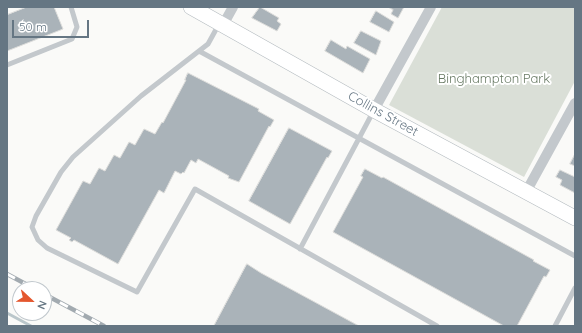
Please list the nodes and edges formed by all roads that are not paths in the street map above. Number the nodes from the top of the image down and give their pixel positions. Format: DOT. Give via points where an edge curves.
graph roads {
  1 [pos="71,7"];
  2 [pos="191,7"];
  3 [pos="233,7"];
  4 [pos="431,7"];
  5 [pos="222,24"];
  6 [pos="198,51"];
  7 [pos="7,65"];
  8 [pos="575,103"];
  9 [pos="374,110"];
  10 [pos="358,138"];
  11 [pos="526,192"];
  12 [pos="575,218"];
  13 [pos="300,249"];
  14 [pos="575,256"];
  15 [pos="575,288"];
  16 [pos="437,326"];
  17 [pos="555,326"];
  1 -- 7 [label="lane" via="77,27 72,39"];
  2 -- 5 [label="street, Collins Street"];
  3 -- 5 [label="street"];
  4 -- 9 [label="street"];
  5 -- 6 [label="lane" via="208,44"];
  5 -- 9 [label="street, Collins Street"];
  6 -- 10 [label="lane"];
  6 -- 13 [label="lane" via="141,96 73,157 61,172 36,216 32,227 34,234 47,248 137,292 195,189"];
  8 -- 11 [label="street"];
  9 -- 10 [label="lane"];
  9 -- 11 [label="street, Collins Street"];
  10 -- 13 [label="lane"];
  10 -- 14 [label="lane"];
  11 -- 12 [label="street, Collins Street"];
  13 -- 16 [label="lane"];
  15 -- 17 [label="lane"];
}
